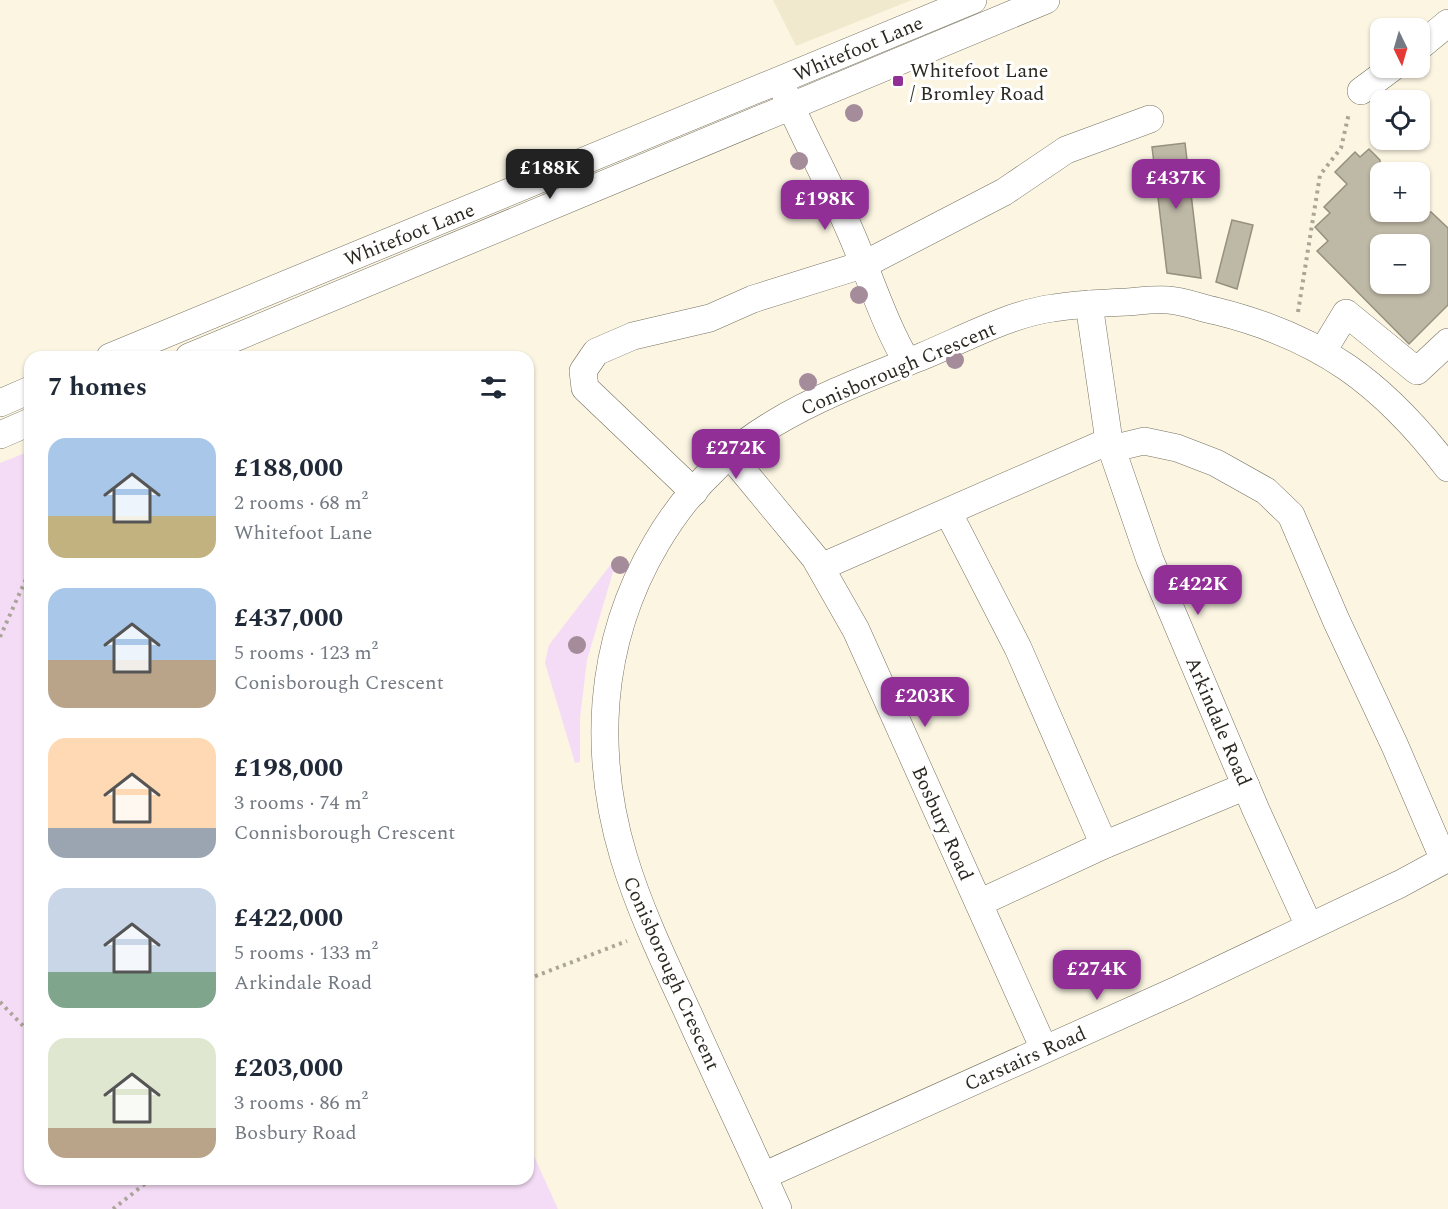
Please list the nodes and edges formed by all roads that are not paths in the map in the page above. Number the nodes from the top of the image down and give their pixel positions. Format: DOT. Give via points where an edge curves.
graph roads {
  1 [pos="973,0"];
  2 [pos="1046,0"];
  3 [pos="1448,23"];
  4 [pos="1430,38"];
  5 [pos="1381,78"];
  6 [pos="779,81"];
  7 [pos="1359,99"];
  8 [pos="791,108"];
  9 [pos="1150,119"];
  10 [pos="865,264"];
  11 [pos="1089,304"];
  12 [pos="1448,342"];
  13 [pos="125,351"];
  14 [pos="204,351"];
  15 [pos="1323,351"];
  16 [pos="907,362"];
  17 [pos="24,392"];
  18 [pos="0,402"];
  19 [pos="24,425"];
  20 [pos="0,435"];
  21 [pos="1110,445"];
  22 [pos="730,455"];
  23 [pos="1448,468"];
  24 [pos="694,492"];
  25 [pos="948,512"];
  26 [pos="820,567"];
  27 [pos="1246,786"];
  28 [pos="1104,845"];
  29 [pos="1446,859"];
  30 [pos="979,903"];
  31 [pos="1309,926"];
  32 [pos="1044,1049"];
  33 [pos="763,1176"];
  34 [pos="778,1209"];
  1 -- 6 [label="street, Whitefoot Lane"];
  2 -- 8 [label="street, Whitefoot Lane"];
  3 -- 4 [label="street"];
  5 -- 7 [label="street"];
  6 -- 8 [label="street"];
  6 -- 13 [label="street, Whitefoot Lane"];
  8 -- 10 [label="street"];
  8 -- 14 [label="street, Whitefoot Lane"];
  9 -- 10 [label="street" via="1066,150 1004,192"];
  10 -- 16 [label="street"];
  10 -- 24 [label="street" via="710,318 633,336 596,352 583,371 585,388"];
  11 -- 15 [label="street, Conisborough Crescent" via="1169,300 1258,322"];
  11 -- 16 [label="street, Conisborough Crescent" via="1050,308 1011,320"];
  11 -- 21 [label="street, Arkindale Road"];
  12 -- 15 [label="street" via="1417,371 1346,313"];
  15 -- 23 [label="street, Conisborough Crescent" via="1395,406"];
  16 -- 22 [label="street, Conisborough Crescent" via="772,424"];
  17 -- 18 [label="street"];
  19 -- 20 [label="street"];
  21 -- 25 [label="street"];
  21 -- 27 [label="street, Arkindale Road" via="1150,560"];
  21 -- 29 [label="street" via="1144,441 1216,463 1266,491 1291,515"];
  22 -- 24 [label="street, Conisborough Crescent"];
  22 -- 26 [label="street, Bosbury Road"];
  24 -- 33 [label="street, Conisborough Crescent" via="654,547 621,621 611,659 604,746 614,830 627,874"];
  25 -- 26 [label="street"];
  25 -- 28 [label="street" via="1018,648"];
  26 -- 30 [label="street, Bosbury Road" via="856,630"];
  27 -- 28 [label="street"];
  27 -- 31 [label="street, Arkindale Road"];
  28 -- 30 [label="street"];
  29 -- 31 [label="street, Carstairs Road"];
  30 -- 32 [label="street, Bosbury Road"];
  31 -- 32 [label="street, Carstairs Road"];
  32 -- 33 [label="street, Carstairs Road"];
  33 -- 34 [label="street, Conisborough Crescent"];
}
